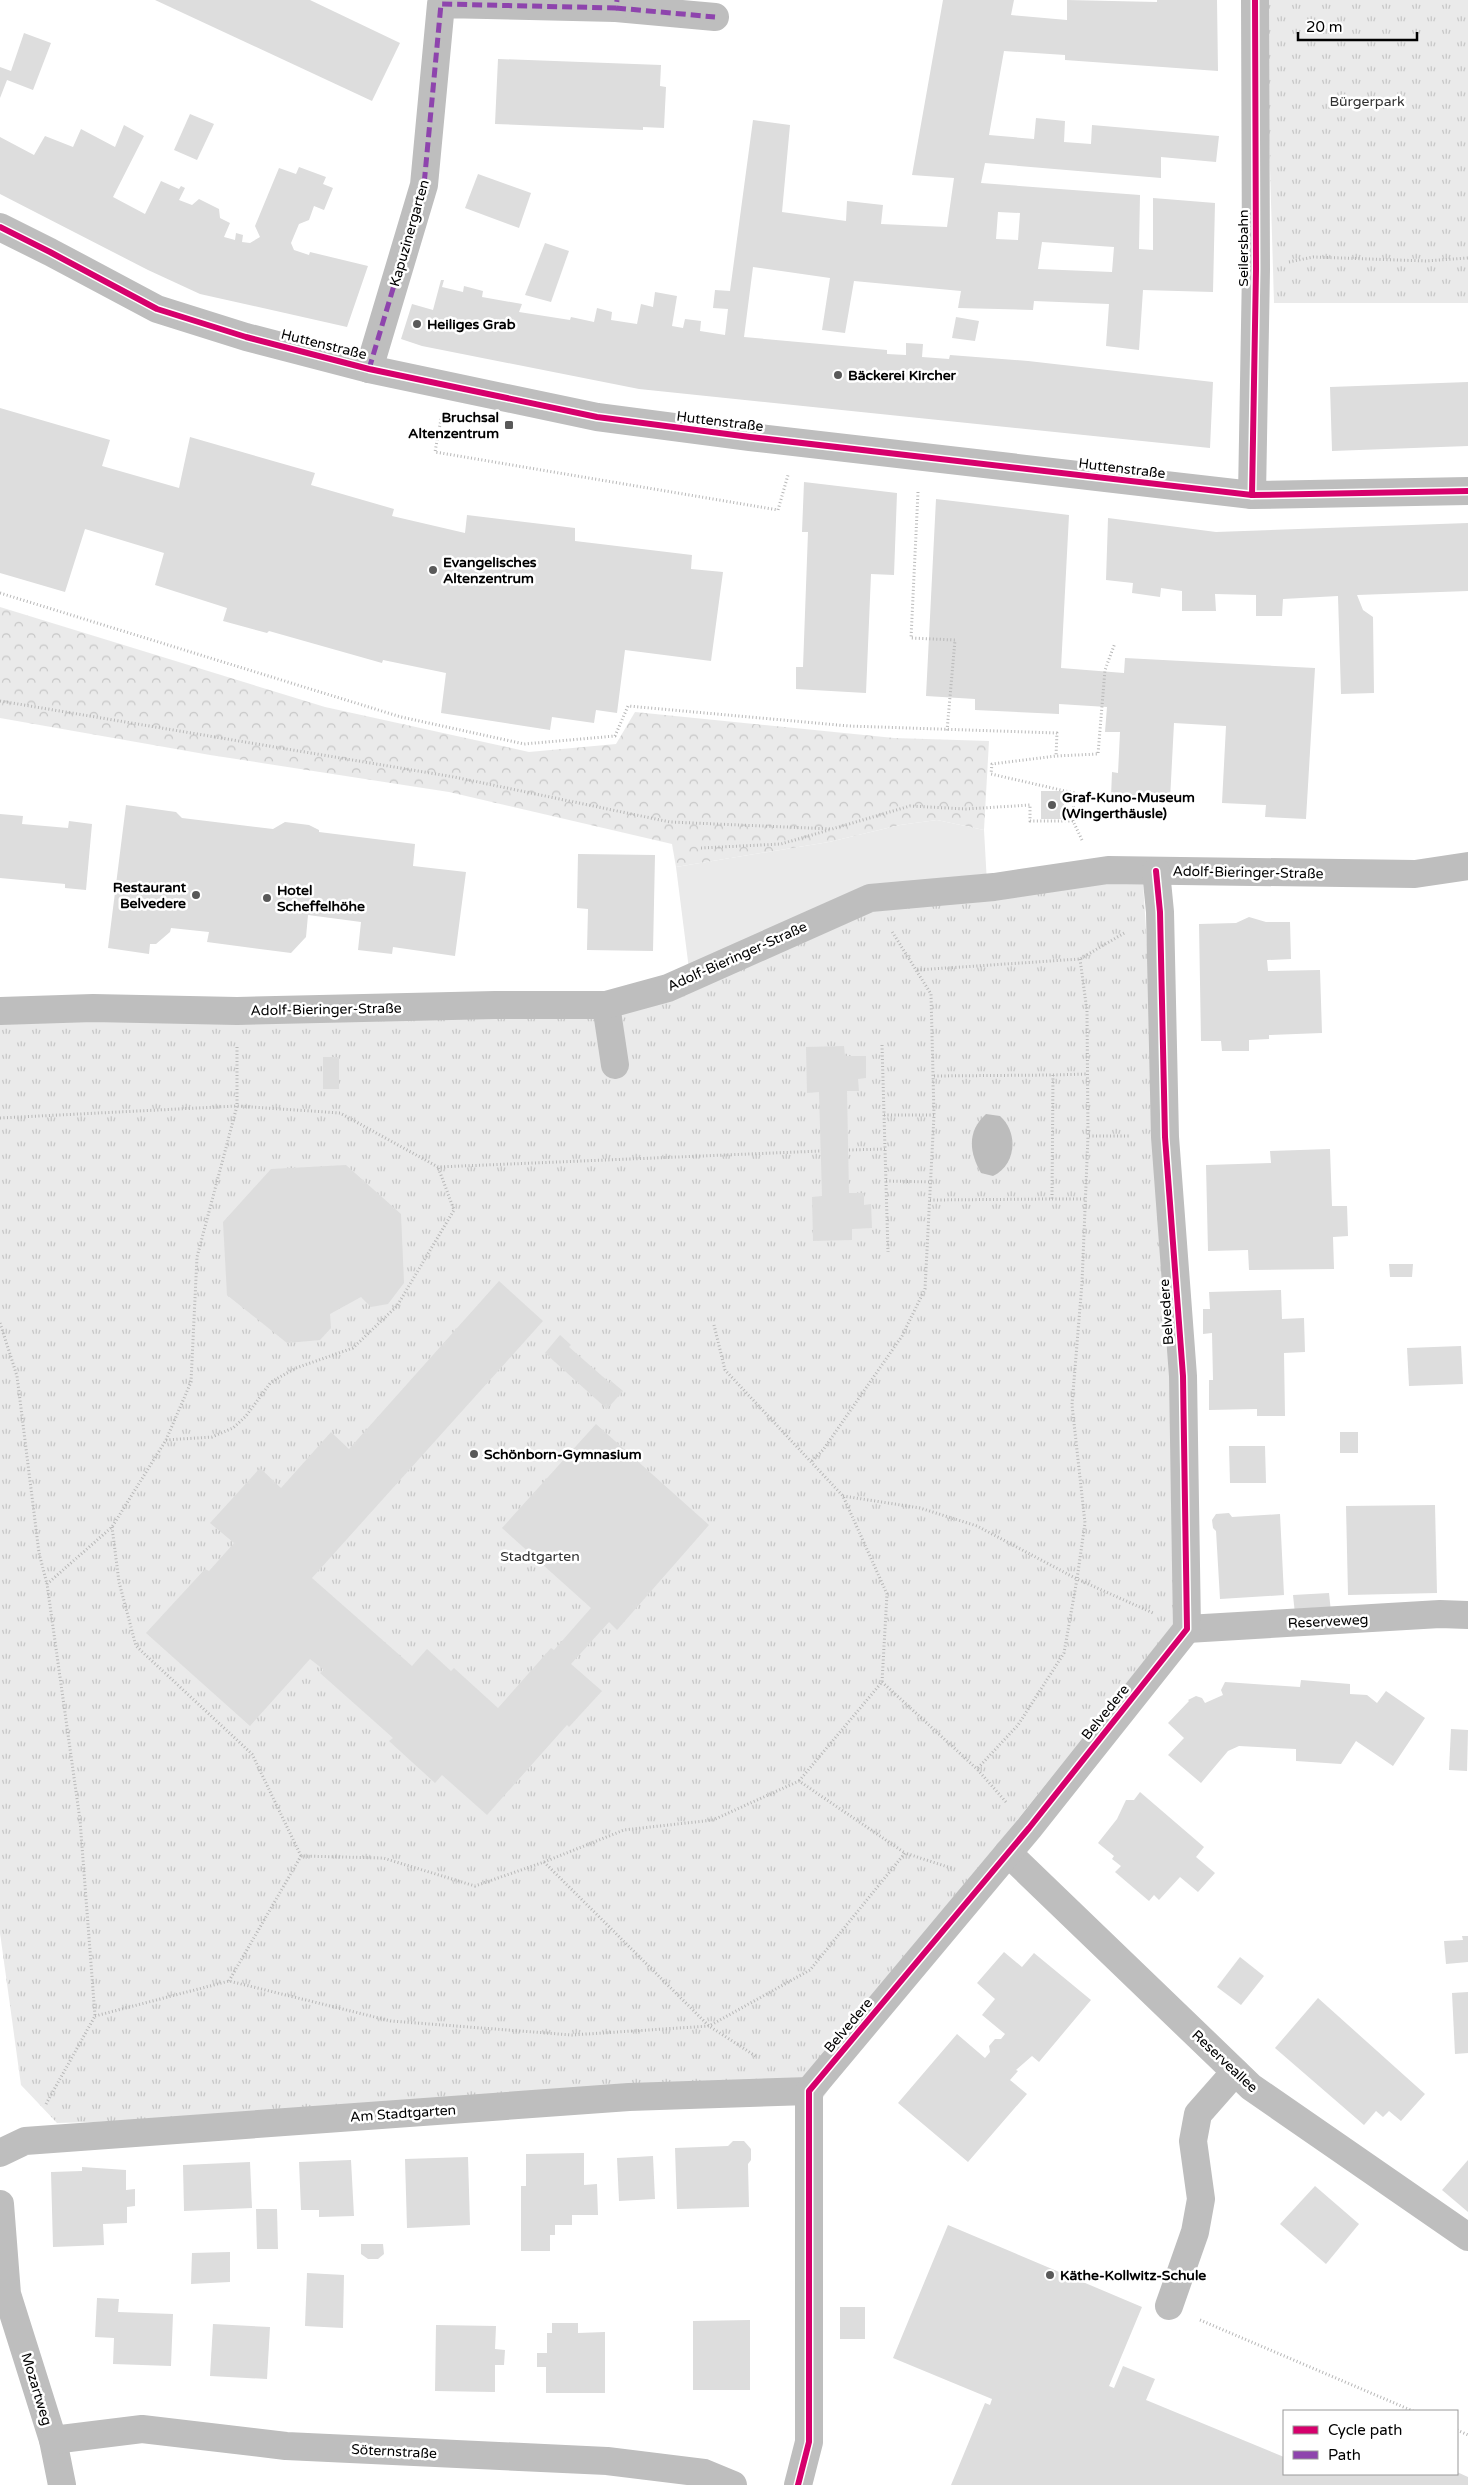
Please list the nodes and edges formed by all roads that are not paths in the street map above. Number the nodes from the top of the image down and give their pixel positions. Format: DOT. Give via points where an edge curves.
graph roads {
  1 [pos="1255,0"];
  2 [pos="438,2"];
  3 [pos="617,4"];
  4 [pos="715,17"];
  5 [pos="0,228"];
  6 [pos="369,369"];
  7 [pos="1468,491"];
  8 [pos="1252,496"];
  9 [pos="1468,866"];
  10 [pos="1156,870"];
  11 [pos="606,1005"];
  12 [pos="0,1011"];
  13 [pos="615,1065"];
  14 [pos="1468,1615"];
  15 [pos="1188,1629"];
  16 [pos="1008,1853"];
  17 [pos="1235,2072"];
  18 [pos="809,2091"];
  19 [pos="0,2153"];
  20 [pos="0,2204"];
  21 [pos="1468,2237"];
  22 [pos="4,2294"];
  23 [pos="1169,2306"];
  24 [pos="53,2440"];
  25 [pos="62,2485"];
  26 [pos="733,2485"];
  27 [pos="798,2485"];
  1 -- 8 [label="street, Seilersbahn" via="1256,269"];
  2 -- 3 [label="street, Kapuzinergarten"];
  2 -- 6 [label="street, Kapuzinergarten" via="424,185"];
  3 -- 4 [label="street, Kapuzinergarten"];
  5 -- 6 [label="street, Huttenstraße" via="157,309 246,337"];
  6 -- 8 [label="street, Huttenstraße" via="597,417"];
  7 -- 8 [label="street, Huttenstraße"];
  9 -- 10 [label="street, Adolf-Bieringer-Straße" via="1415,874"];
  10 -- 11 [label="street, Adolf-Bieringer-Straße" via="1108,870 994,887 870,898 668,988"];
  10 -- 15 [label="street, Belvedere" via="1160,912 1165,1137 1183,1376"];
  11 -- 12 [label="street, Adolf-Bieringer-Straße"];
  11 -- 13 [label="street"];
  14 -- 15 [label="street, Reserveweg"];
  15 -- 16 [label="street, Belvedere"];
  16 -- 17 [label="street, Reserveallee"];
  16 -- 18 [label="street, Belvedere"];
  17 -- 21 [label="street, Reserveallee" via="1251,2087"];
  17 -- 23 [label="street" via="1198,2114 1193,2141 1201,2199 1195,2232"];
  18 -- 19 [label="street, Am Stadtgarten" via="629,2097 25,2141"];
  18 -- 27 [label="street" via="809,2442"];
  20 -- 22 [label="street, Mozartweg"];
  22 -- 24 [label="street, Mozartweg"];
  24 -- 25 [label="street, Mozartweg"];
  24 -- 26 [label="street, Söternstraße" via="142,2429 286,2446 607,2461 704,2473"];
}
